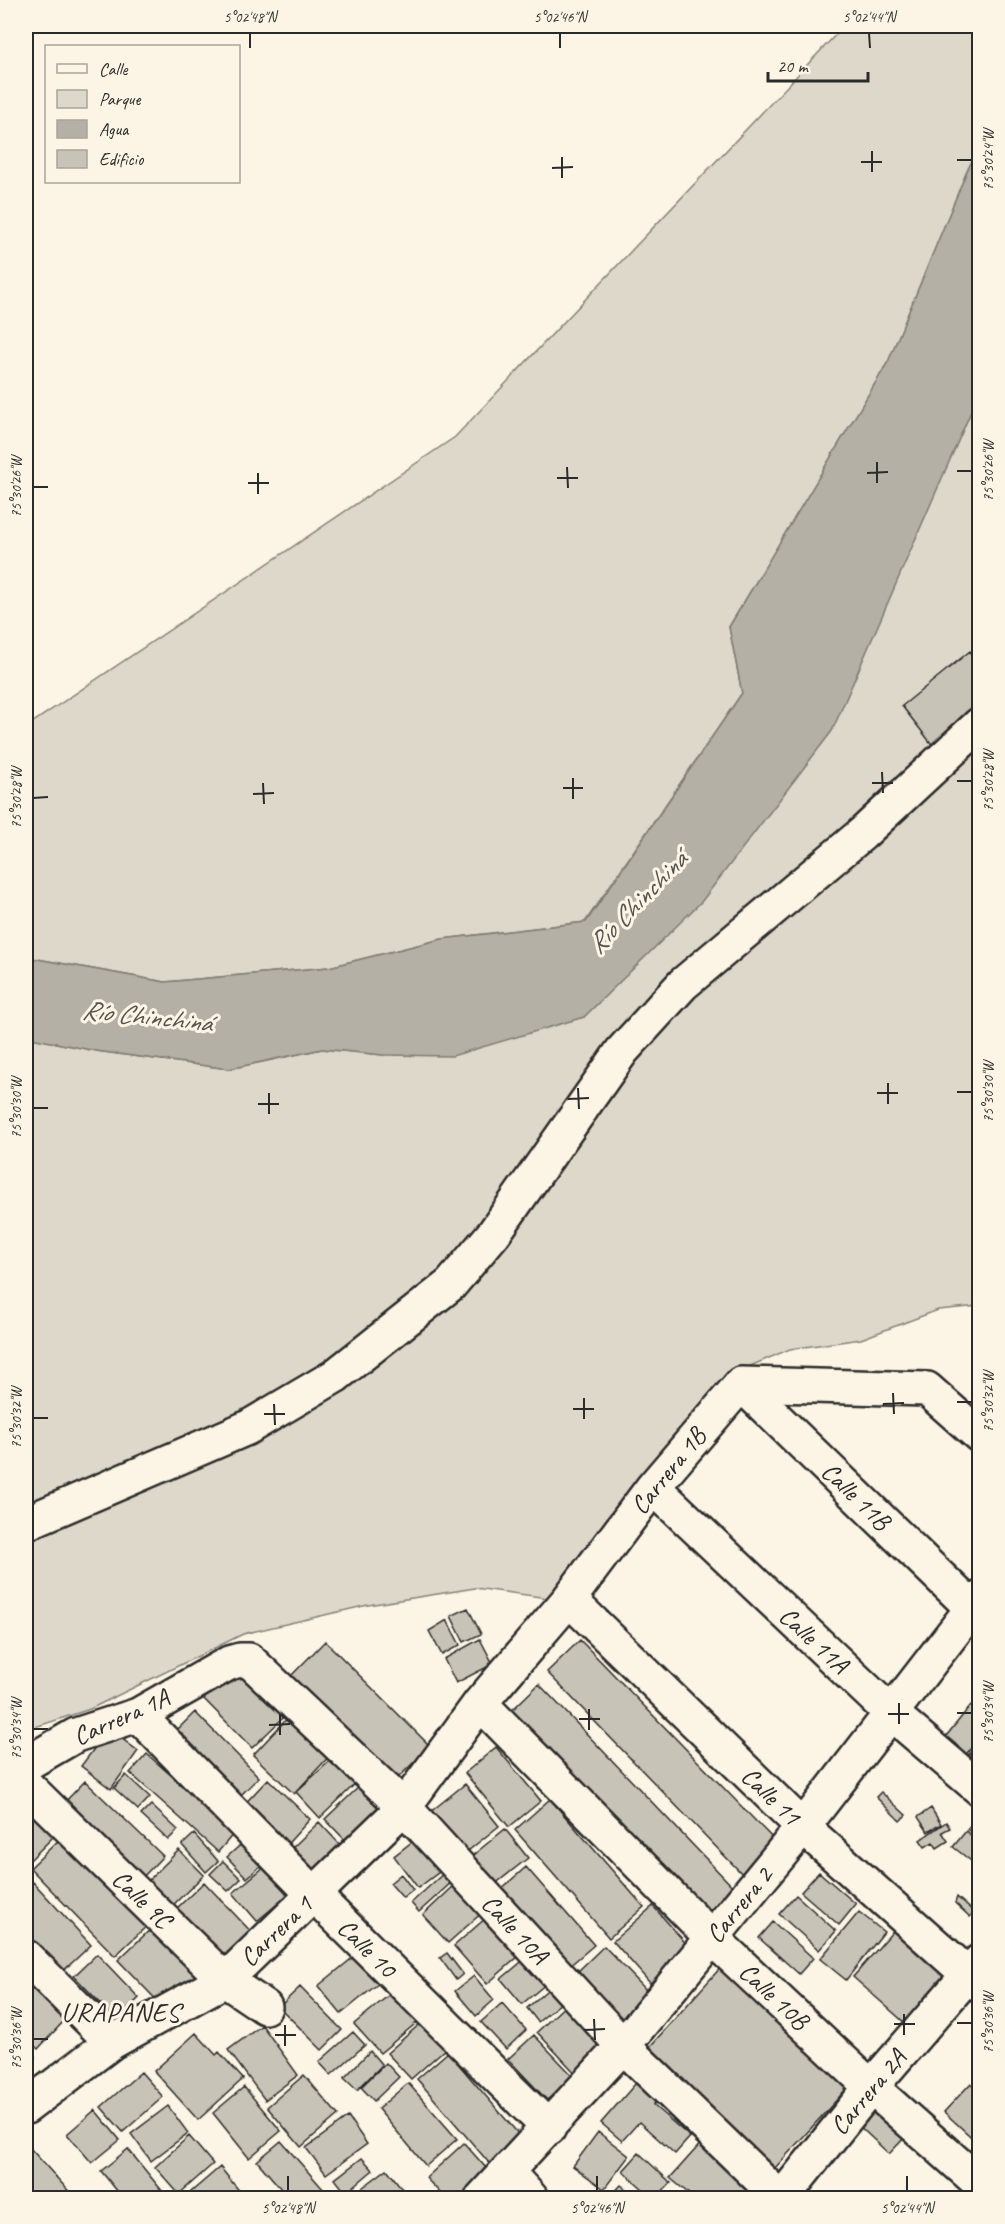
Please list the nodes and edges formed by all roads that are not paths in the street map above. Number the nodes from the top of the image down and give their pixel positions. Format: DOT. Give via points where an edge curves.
graph roads {
  1 [pos="980,723"];
  2 [pos="741,1384"];
  3 [pos="980,1436"];
  4 [pos="653,1487"];
  5 [pos="26,1523"];
  6 [pos="569,1599"];
  7 [pos="975,1602"];
  8 [pos="249,1660"];
  9 [pos="480,1703"];
  10 [pos="891,1713"];
  11 [pos="138,1715"];
  12 [pos="26,1764"];
  13 [pos="26,1785"];
  14 [pos="980,1789"];
  15 [pos="404,1807"];
  16 [pos="803,1827"];
  17 [pos="314,1895"];
  18 [pos="712,1938"];
  19 [pos="26,1957"];
  20 [pos="976,1974"];
  21 [pos="225,1980"];
  22 [pos="265,2007"];
  23 [pos="112,2042"];
  24 [pos="623,2046"];
  25 [pos="871,2087"];
  26 [pos="26,2107"];
  27 [pos="549,2128"];
  28 [pos="507,2173"];
  29 [pos="975,2179"];
  30 [pos="482,2199"];
  31 [pos="531,2199"];
  32 [pos="781,2199"];
  1 -- 5 [label="street" via="862,834 684,984 622,1051 494,1233 451,1284 335,1376 247,1428"];
  2 -- 3 [label="street" via="927,1389"];
  2 -- 4 [label="street, Carrera 1B"];
  2 -- 7 [label="street, Calle 11B"];
  4 -- 6 [label="street, Carrera 1B"];
  4 -- 10 [label="street, Calle 11A"];
  6 -- 9 [label="street, Carrera 1B"];
  6 -- 16 [label="street, Calle 11"];
  7 -- 10 [label="street, Carrera 2"];
  8 -- 11 [label="street, Carrera 1A" via="229,1663"];
  8 -- 15 [label="street, Calle 10A"];
  9 -- 15 [label="street, Carrera 1"];
  9 -- 18 [label="street, Calle 10B"];
  10 -- 14 [label="street, Calle 11A"];
  10 -- 16 [label="street, Carrera 2"];
  11 -- 12 [label="street, Carrera 1A" via="76,1735"];
  11 -- 17 [label="street, Calle 10"];
  13 -- 21 [label="street, Calle 9C"];
  15 -- 17 [label="street, Carrera 1"];
  15 -- 24 [label="street, Calle 10A"];
  16 -- 18 [label="street, Carrera 2"];
  16 -- 20 [label="street, Calle 11"];
  17 -- 21 [label="street, Carrera 1"];
  17 -- 27 [label="street, Calle 10"];
  18 -- 24 [label="street, Carrera 2"];
  18 -- 25 [label="street, Calle 10B"];
  19 -- 23 [label="street"];
  20 -- 25 [label="street, Carrera 2A"];
  21 -- 22 [label="street, Calle 9C"];
  21 -- 23 [label="street, Carrera 1"];
  23 -- 26 [label="street, Carrera 1"];
  24 -- 27 [label="street, Carrera 2"];
  24 -- 32 [label="street, Calle 10A"];
  25 -- 29 [label="street, Calle 10B"];
  25 -- 32 [label="street, Carrera 2A"];
  27 -- 28 [label="street, Carrera 2"];
  28 -- 30 [label="street, Carrera 2"];
  28 -- 31 [label="street"];
}
